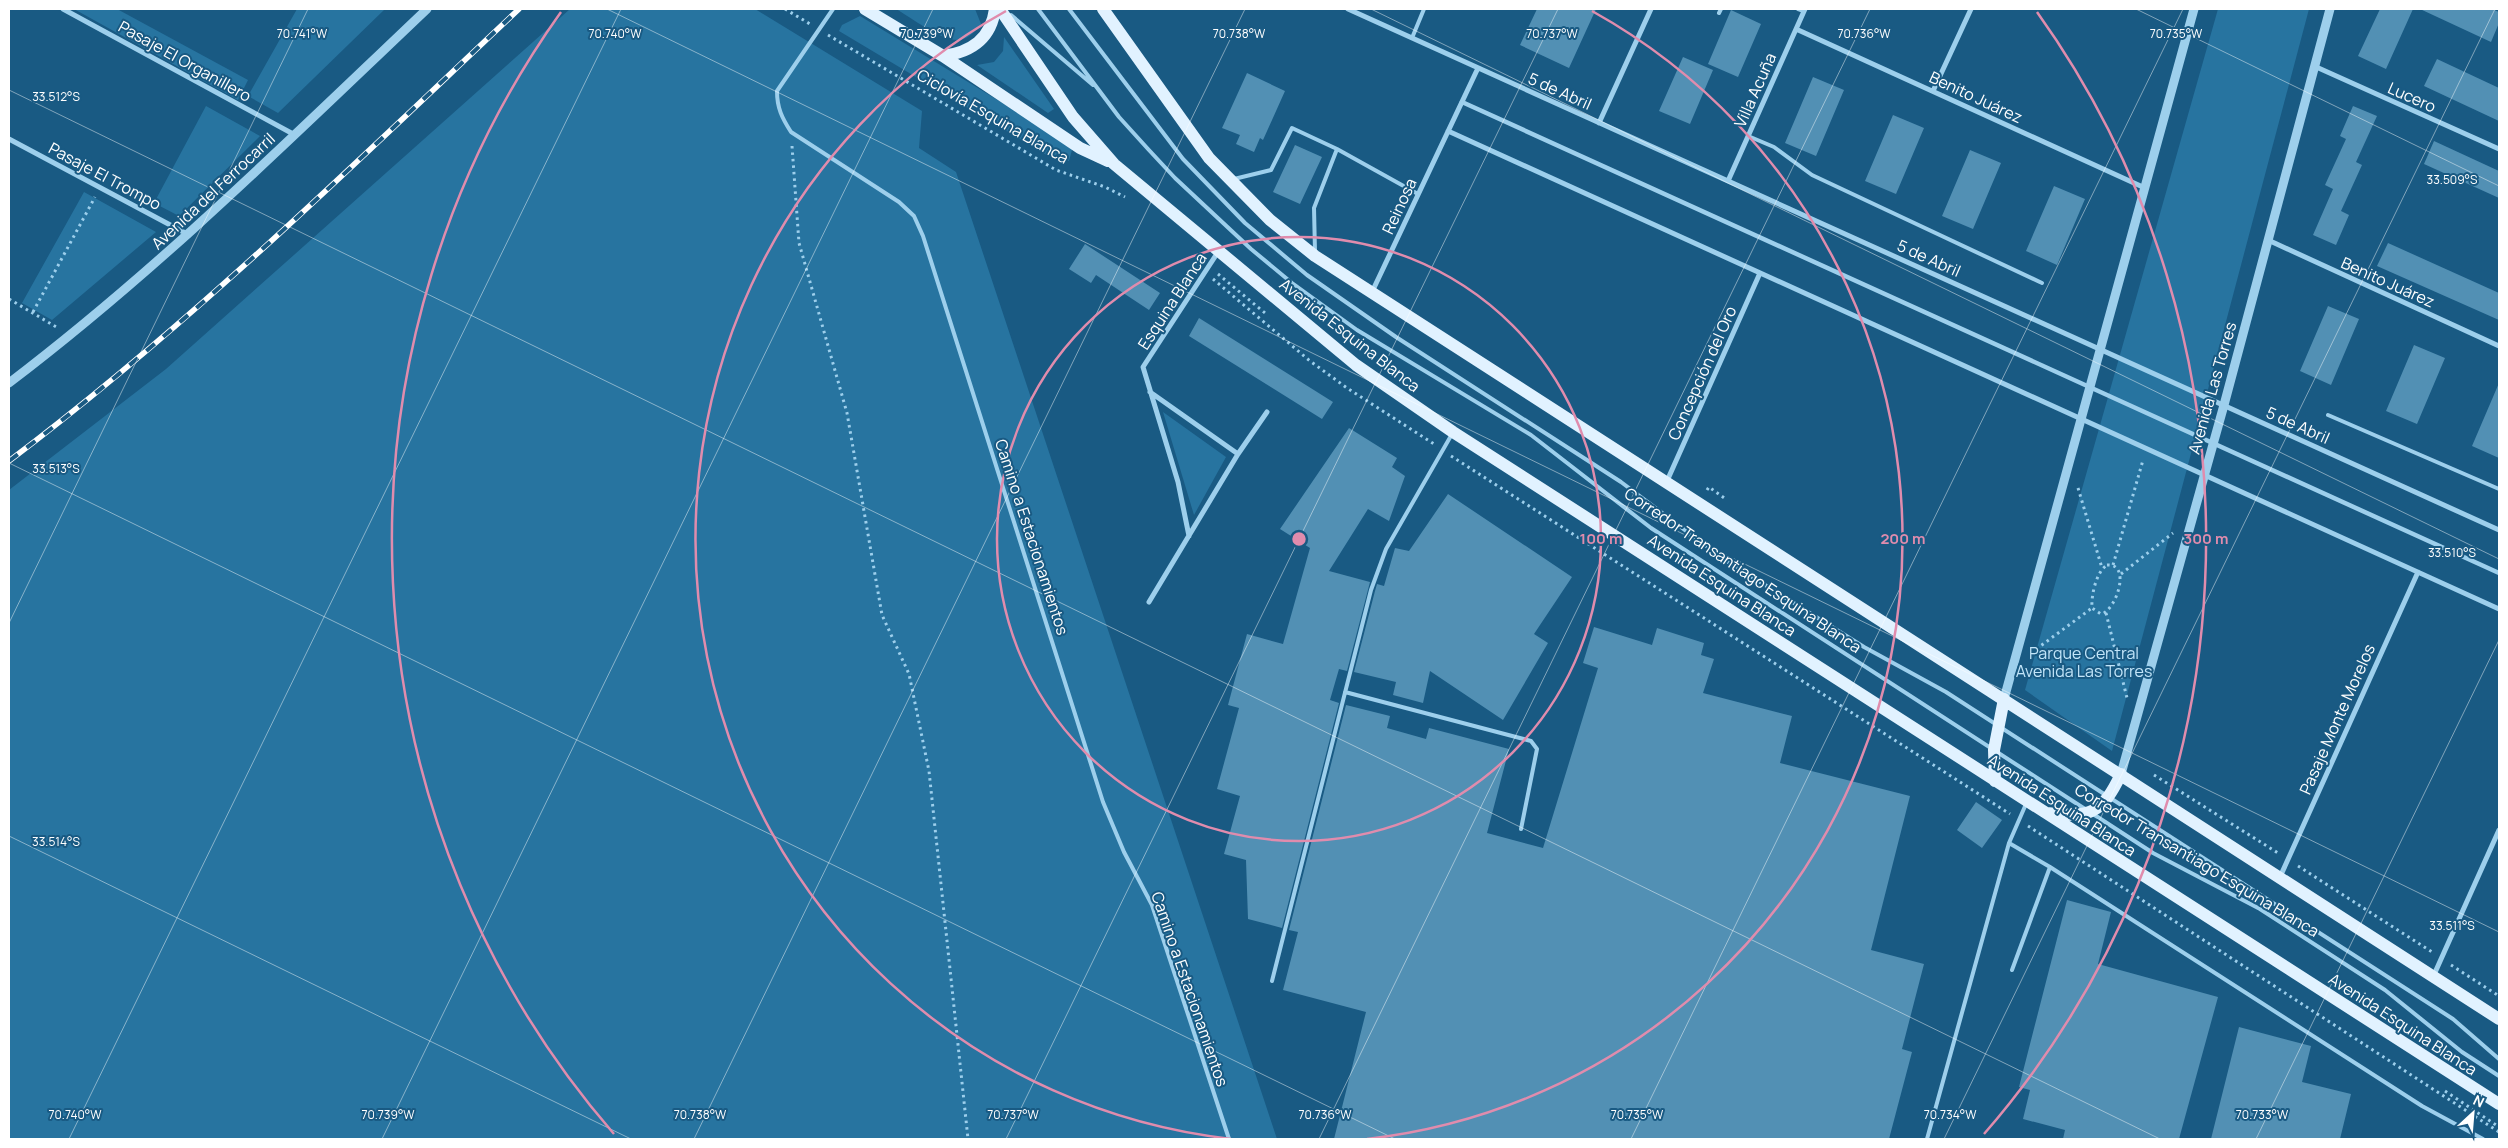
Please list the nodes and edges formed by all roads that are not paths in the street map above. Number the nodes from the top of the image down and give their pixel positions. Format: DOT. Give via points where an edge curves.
graph roads {
  1 [pos="63,9"];
  2 [pos="425,9"];
  3 [pos="833,9"];
  4 [pos="865,9"];
  5 [pos="994,9"];
  6 [pos="1001,9"];
  7 [pos="1038,9"];
  8 [pos="1069,9"];
  9 [pos="1103,9"];
  10 [pos="1348,9"];
  11 [pos="1424,9"];
  12 [pos="1651,9"];
  13 [pos="1971,9"];
  14 [pos="2194,9"];
  15 [pos="2330,9"];
  16 [pos="1802,10"];
  17 [pos="1796,29"];
  18 [pos="1412,38"];
  19 [pos="943,56"];
  20 [pos="2314,66"];
  21 [pos="1478,68"];
  22 [pos="1099,90"];
  23 [pos="1933,92"];
  24 [pos="1462,102"];
  25 [pos="1599,123"];
  26 [pos="1448,130"];
  27 [pos="295,136"];
  28 [pos="1748,136"];
  29 [pos="9,139"];
  30 [pos="1337,149"];
  31 [pos="2499,150"];
  32 [pos="1114,164"];
  33 [pos="1228,180"];
  34 [pos="1728,181"];
  35 [pos="2145,188"];
  36 [pos="1418,194"];
  37 [pos="189,235"];
  38 [pos="2267,240"];
  39 [pos="1218,252"];
  40 [pos="1315,256"];
  41 [pos="1760,273"];
  42 [pos="2042,283"];
  43 [pos="1372,293"];
  44 [pos="2499,346"];
  45 [pos="2101,350"];
  46 [pos="9,383"];
  47 [pos="2090,388"];
  48 [pos="1150,392"];
  49 [pos="2224,405"];
  50 [pos="1267,412"];
  51 [pos="2328,415"];
  52 [pos="2082,420"];
  53 [pos="1453,432"];
  54 [pos="2213,443"];
  55 [pos="1238,454"];
  56 [pos="2203,475"];
  57 [pos="1666,484"];
  58 [pos="2499,489"];
  59 [pos="2499,530"];
  60 [pos="1189,536"];
  61 [pos="2418,572"];
  62 [pos="2499,573"];
  63 [pos="1148,602"];
  64 [pos="2499,609"];
  65 [pos="1345,692"];
  66 [pos="2004,700"];
  67 [pos="1998,726"];
  68 [pos="1994,750"];
  69 [pos="2121,774"];
  70 [pos="1994,781"];
  71 [pos="2110,797"];
  72 [pos="2026,802"];
  73 [pos="2042,812"];
  74 [pos="2091,813"];
  75 [pos="1521,828"];
  76 [pos="2499,830"];
  77 [pos="2009,843"];
  78 [pos="2050,867"];
  79 [pos="2279,877"];
  80 [pos="2012,970"];
  81 [pos="2433,977"];
  82 [pos="1272,981"];
  83 [pos="2499,1019"];
  84 [pos="2499,1058"];
  85 [pos="2499,1076"];
  86 [pos="2499,1104"];
  87 [pos="1228,1139"];
  88 [pos="1927,1139"];
  89 [pos="2483,1139"];
  1 -- 27 [label="street, Pasaje El Organillero"];
  2 -- 27 [label="street, Avenida del Ferrocarril"];
  3 -- 87 [label="lane, Camino a Estacionamientos" via="777,90 781,117 792,132 899,202 914,216 923,236 1103,802 1124,852 1152,905"];
  4 -- 19 [label="main road"];
  5 -- 19 [label="main road" via="990,27 980,42 966,50"];
  6 -- 22 [label="lane"];
  6 -- 32 [label="main road, Avenida Esquina Blanca" via="1073,117"];
  7 -- 22 [label="lane, Corredor Transantiago Esquina Blanca"];
  8 -- 67 [label="lane, Corredor Transantiago Esquina Blanca" via="1184,159 1244,223 1307,275 1396,337 1621,482 1722,558 1828,626 1946,692"];
  9 -- 33 [label="main road" via="1191,135"];
  10 -- 18 [label="street, 5 de Abril"];
  11 -- 18 [label="lane"];
  12 -- 25 [label="street"];
  13 -- 23 [label="street"];
  14 -- 35 [label="street"];
  15 -- 20 [label="street, Avenida Las Torres"];
  16 -- 17 [label="street, Villa Acuña"];
  17 -- 23 [label="street, Benito Juárez"];
  17 -- 28 [label="street, Villa Acuña"];
  18 -- 21 [label="street, 5 de Abril"];
  19 -- 32 [label="main road" via="1080,148"];
  20 -- 31 [label="street, Lucero"];
  20 -- 38 [label="street, Avenida Las Torres"];
  21 -- 24 [label="street, Reinosa"];
  21 -- 25 [label="street, 5 de Abril"];
  22 -- 68 [label="lane, Corredor Transantiago Esquina Blanca" via="1119,117 1175,178 1251,249 1316,301 1531,435 1651,528"];
  23 -- 35 [label="street, Benito Juárez"];
  24 -- 26 [label="street, Reinosa"];
  24 -- 47 [label="street"];
  25 -- 34 [label="street, 5 de Abril"];
  26 -- 36 [label="street, Reinosa"];
  26 -- 41 [label="street"];
  27 -- 37 [label="street, Avenida del Ferrocarril"];
  28 -- 34 [label="street, Villa Acuña"];
  28 -- 42 [label="lane" via="1774,147 1812,175"];
  29 -- 37 [label="street, Pasaje El Trompo"];
  30 -- 33 [label="lane" via="1292,128 1271,170"];
  30 -- 36 [label="lane"];
  30 -- 40 [label="lane" via="1314,208"];
  32 -- 39 [label="main road, Avenida Esquina Blanca"];
  33 -- 40 [label="main road"];
  34 -- 45 [label="street, 5 de Abril"];
  35 -- 45 [label="street"];
  36 -- 43 [label="street, Reinosa"];
  37 -- 46 [label="street, Avenida del Ferrocarril"];
  38 -- 44 [label="street, Benito Juárez"];
  38 -- 49 [label="street, Avenida Las Torres"];
  39 -- 48 [label="street, Esquina Blanca" via="1143,367"];
  39 -- 53 [label="main road, Avenida Esquina Blanca" via="1356,365"];
  40 -- 43 [label="main road"];
  41 -- 52 [label="street"];
  41 -- 57 [label="street, Concepción del Oro"];
  43 -- 57 [label="main road"];
  45 -- 47 [label="street"];
  45 -- 49 [label="street, 5 de Abril"];
  47 -- 52 [label="street"];
  47 -- 54 [label="street"];
  48 -- 55 [label="street"];
  48 -- 60 [label="street, Esquina Blanca" via="1178,482"];
  49 -- 54 [label="street, Avenida Las Torres"];
  49 -- 59 [label="street, 5 de Abril"];
  50 -- 55 [label="street"];
  51 -- 58 [label="lane"];
  52 -- 56 [label="street"];
  52 -- 66 [label="street"];
  53 -- 65 [label="lane" via="1386,549 1371,590"];
  53 -- 70 [label="main road, Avenida Esquina Blanca"];
  54 -- 56 [label="street, Avenida Las Torres"];
  54 -- 62 [label="street"];
  55 -- 60 [label="street"];
  56 -- 61 [label="street"];
  56 -- 69 [label="street, Avenida Las Torres"];
  57 -- 66 [label="main road"];
  60 -- 63 [label="street"];
  61 -- 64 [label="street"];
  61 -- 79 [label="street, Pasaje Monte Morelos"];
  65 -- 75 [label="lane" via="1531,741 1537,749"];
  65 -- 82 [label="lane"];
  66 -- 67 [label="main road"];
  66 -- 69 [label="main road"];
  67 -- 68 [label="main road"];
  67 -- 71 [label="lane, Corredor Transantiago Esquina Blanca"];
  68 -- 70 [label="main road"];
  68 -- 74 [label="lane, Corredor Transantiago Esquina Blanca"];
  69 -- 71 [label="main road"];
  69 -- 79 [label="main road"];
  70 -- 72 [label="main road, Avenida Esquina Blanca"];
  71 -- 74 [label="main road"];
  71 -- 84 [label="lane, Corredor Transantiago Esquina Blanca" via="2453,1019"];
  72 -- 73 [label="main road, Avenida Esquina Blanca"];
  72 -- 77 [label="lane"];
  73 -- 74 [label="main road"];
  73 -- 86 [label="main road, Avenida Esquina Blanca"];
  74 -- 85 [label="lane, Corredor Transantiago Esquina Blanca" via="2153,853 2269,915 2385,990 2462,1052"];
  76 -- 81 [label="street"];
  77 -- 78 [label="lane"];
  77 -- 88 [label="lane"];
  78 -- 80 [label="lane"];
  78 -- 89 [label="lane" via="2422,1106"];
  79 -- 81 [label="main road"];
  81 -- 83 [label="main road"];
}
